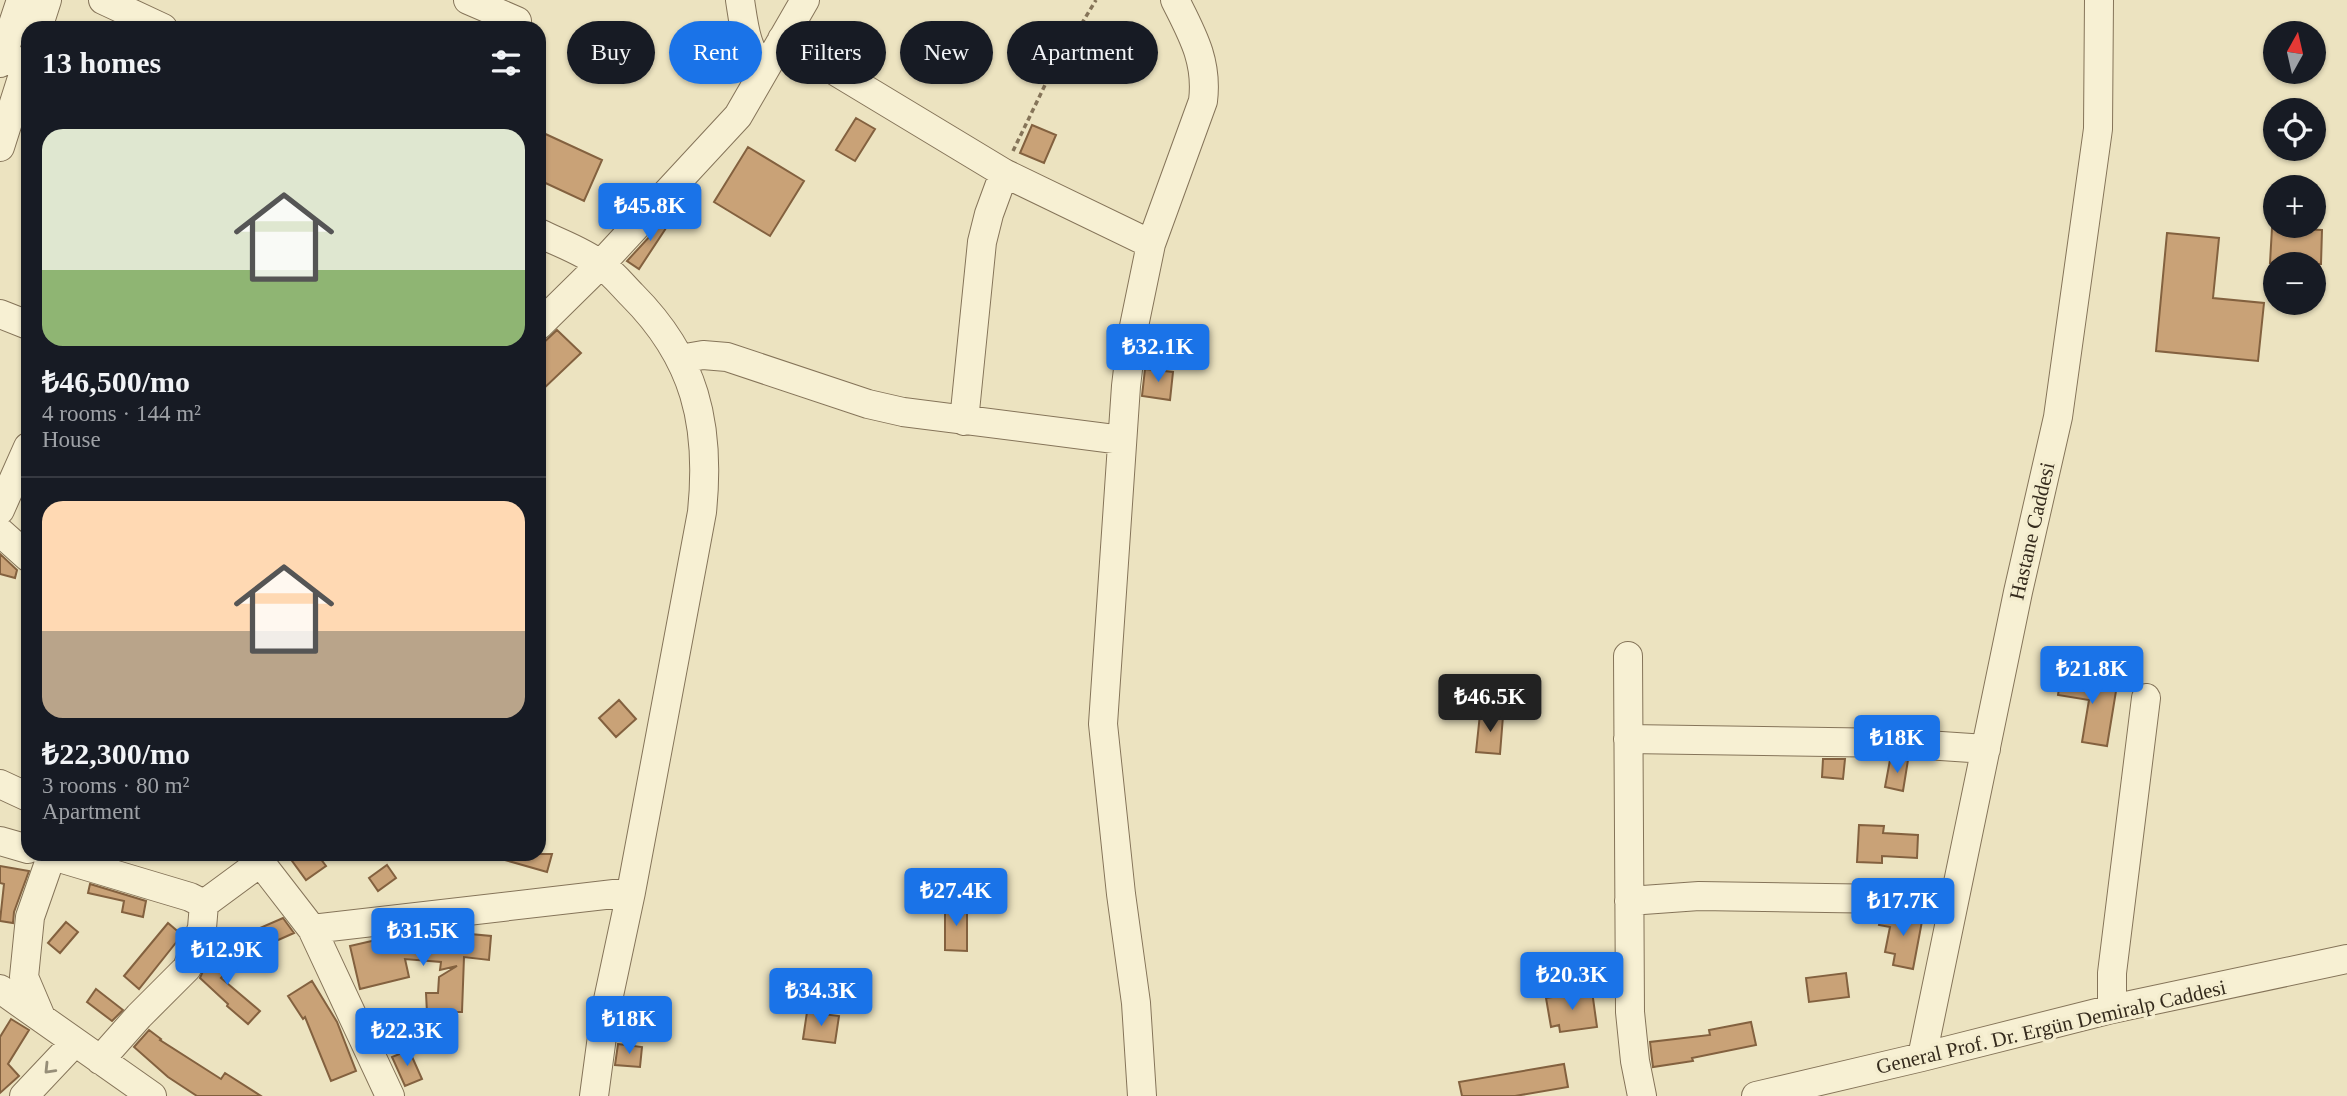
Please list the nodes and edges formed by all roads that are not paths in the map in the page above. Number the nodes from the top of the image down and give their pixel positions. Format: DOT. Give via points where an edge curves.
graph roads {
  1 [pos="21,0"];
  2 [pos="47,0"];
  3 [pos="103,0"];
  4 [pos="468,0"];
  5 [pos="740,0"];
  6 [pos="805,0"];
  7 [pos="1175,0"];
  8 [pos="2099,0"];
  9 [pos="40,21"];
  10 [pos="148,21"];
  11 [pos="517,21"];
  12 [pos="793,21"];
  13 [pos="9,43"];
  14 [pos="776,49"];
  15 [pos="764,70"];
  16 [pos="21,81"];
  17 [pos="857,84"];
  18 [pos="0,147"];
  19 [pos="1004,173"];
  20 [pos="546,236"];
  21 [pos="1151,244"];
  22 [pos="601,264"];
  23 [pos="0,314"];
  24 [pos="546,318"];
  25 [pos="21,322"];
  26 [pos="680,359"];
  27 [pos="964,421"];
  28 [pos="1122,440"];
  29 [pos="21,463"];
  30 [pos="0,510"];
  31 [pos="0,532"];
  32 [pos="21,551"];
  33 [pos="1628,656"];
  34 [pos="2146,698"];
  35 [pos="1628,739"];
  36 [pos="1986,749"];
  37 [pos="0,784"];
  38 [pos="21,794"];
  39 [pos="0,841"];
  40 [pos="21,847"];
  41 [pos="42,861"];
  42 [pos="71,861"];
  43 [pos="254,861"];
  44 [pos="260,861"];
  45 [pos="631,892"];
  46 [pos="1954,900"];
  47 [pos="1629,901"];
  48 [pos="204,904"];
  49 [pos="312,929"];
  50 [pos="2347,959"];
  51 [pos="0,989"];
  52 [pos="2112,1009"];
  53 [pos="41,1017"];
  54 [pos="75,1042"];
  55 [pos="1922,1057"];
  56 [pos="100,1060"];
  57 [pos="145,1091"];
  58 [pos="24,1096"];
  59 [pos="109,1096"];
  60 [pos="390,1096"];
  61 [pos="594,1096"];
  62 [pos="1142,1096"];
  63 [pos="1643,1096"];
  64 [pos="1756,1096"];
  1 -- 13 [label="street"];
  2 -- 9 [label="street"];
  3 -- 10 [label="street"];
  4 -- 11 [label="street"];
  5 -- 15 [label="street" via="748,43"];
  6 -- 12 [label="street"];
  7 -- 21 [label="street" via="1199,49 1205,86"];
  8 -- 36 [label="street, Hastane Caddesi" via="2098,129 2058,417"];
  14 -- 15 [label="street"];
  15 -- 22 [label="street" via="738,117"];
  16 -- 18 [label="street"];
  17 -- 19 [label="street"];
  19 -- 21 [label="street"];
  19 -- 27 [label="street" via="982,242"];
  20 -- 22 [label="street"];
  21 -- 28 [label="street" via="1132,336"];
  22 -- 24 [label="street"];
  22 -- 26 [label="street" via="652,315"];
  23 -- 25 [label="street"];
  26 -- 27 [label="street" via="727,356 868,404"];
  26 -- 45 [label="street" via="692,387 704,442 702,512"];
  27 -- 28 [label="street"];
  28 -- 62 [label="street" via="1103,724 1136,1003"];
  29 -- 30 [label="street"];
  31 -- 32 [label="street"];
  33 -- 35 [label="street"];
  34 -- 52 [label="street" via="2112,973"];
  35 -- 36 [label="street"];
  35 -- 47 [label="street"];
  36 -- 46 [label="street, Hastane Caddesi"];
  37 -- 38 [label="street"];
  39 -- 40 [label="street"];
  41 -- 53 [label="street" via="24,977"];
  42 -- 48 [label="street"];
  43 -- 48 [label="street"];
  44 -- 49 [label="street"];
  45 -- 49 [label="street"];
  45 -- 61 [label="street" via="605,1014"];
  46 -- 47 [label="street" via="1699,896"];
  46 -- 55 [label="street, Hastane Caddesi"];
  47 -- 63 [label="street" via="1632,1036"];
  48 -- 56 [label="street" via="202,928 187,968"];
  49 -- 60 [label="street"];
  50 -- 52 [label="street, General Prof. Dr. Ergün Demiralp Caddesi"];
  51 -- 53 [label="street"];
  52 -- 55 [label="street, General Prof. Dr. Ergün Demiralp Caddesi"];
  53 -- 54 [label="street"];
  54 -- 56 [label="street"];
  54 -- 58 [label="street, one-way"];
  55 -- 64 [label="street, General Prof. Dr. Ergün Demiralp Caddesi"];
  56 -- 57 [label="street"];
  57 -- 59 [label="street"];
}
